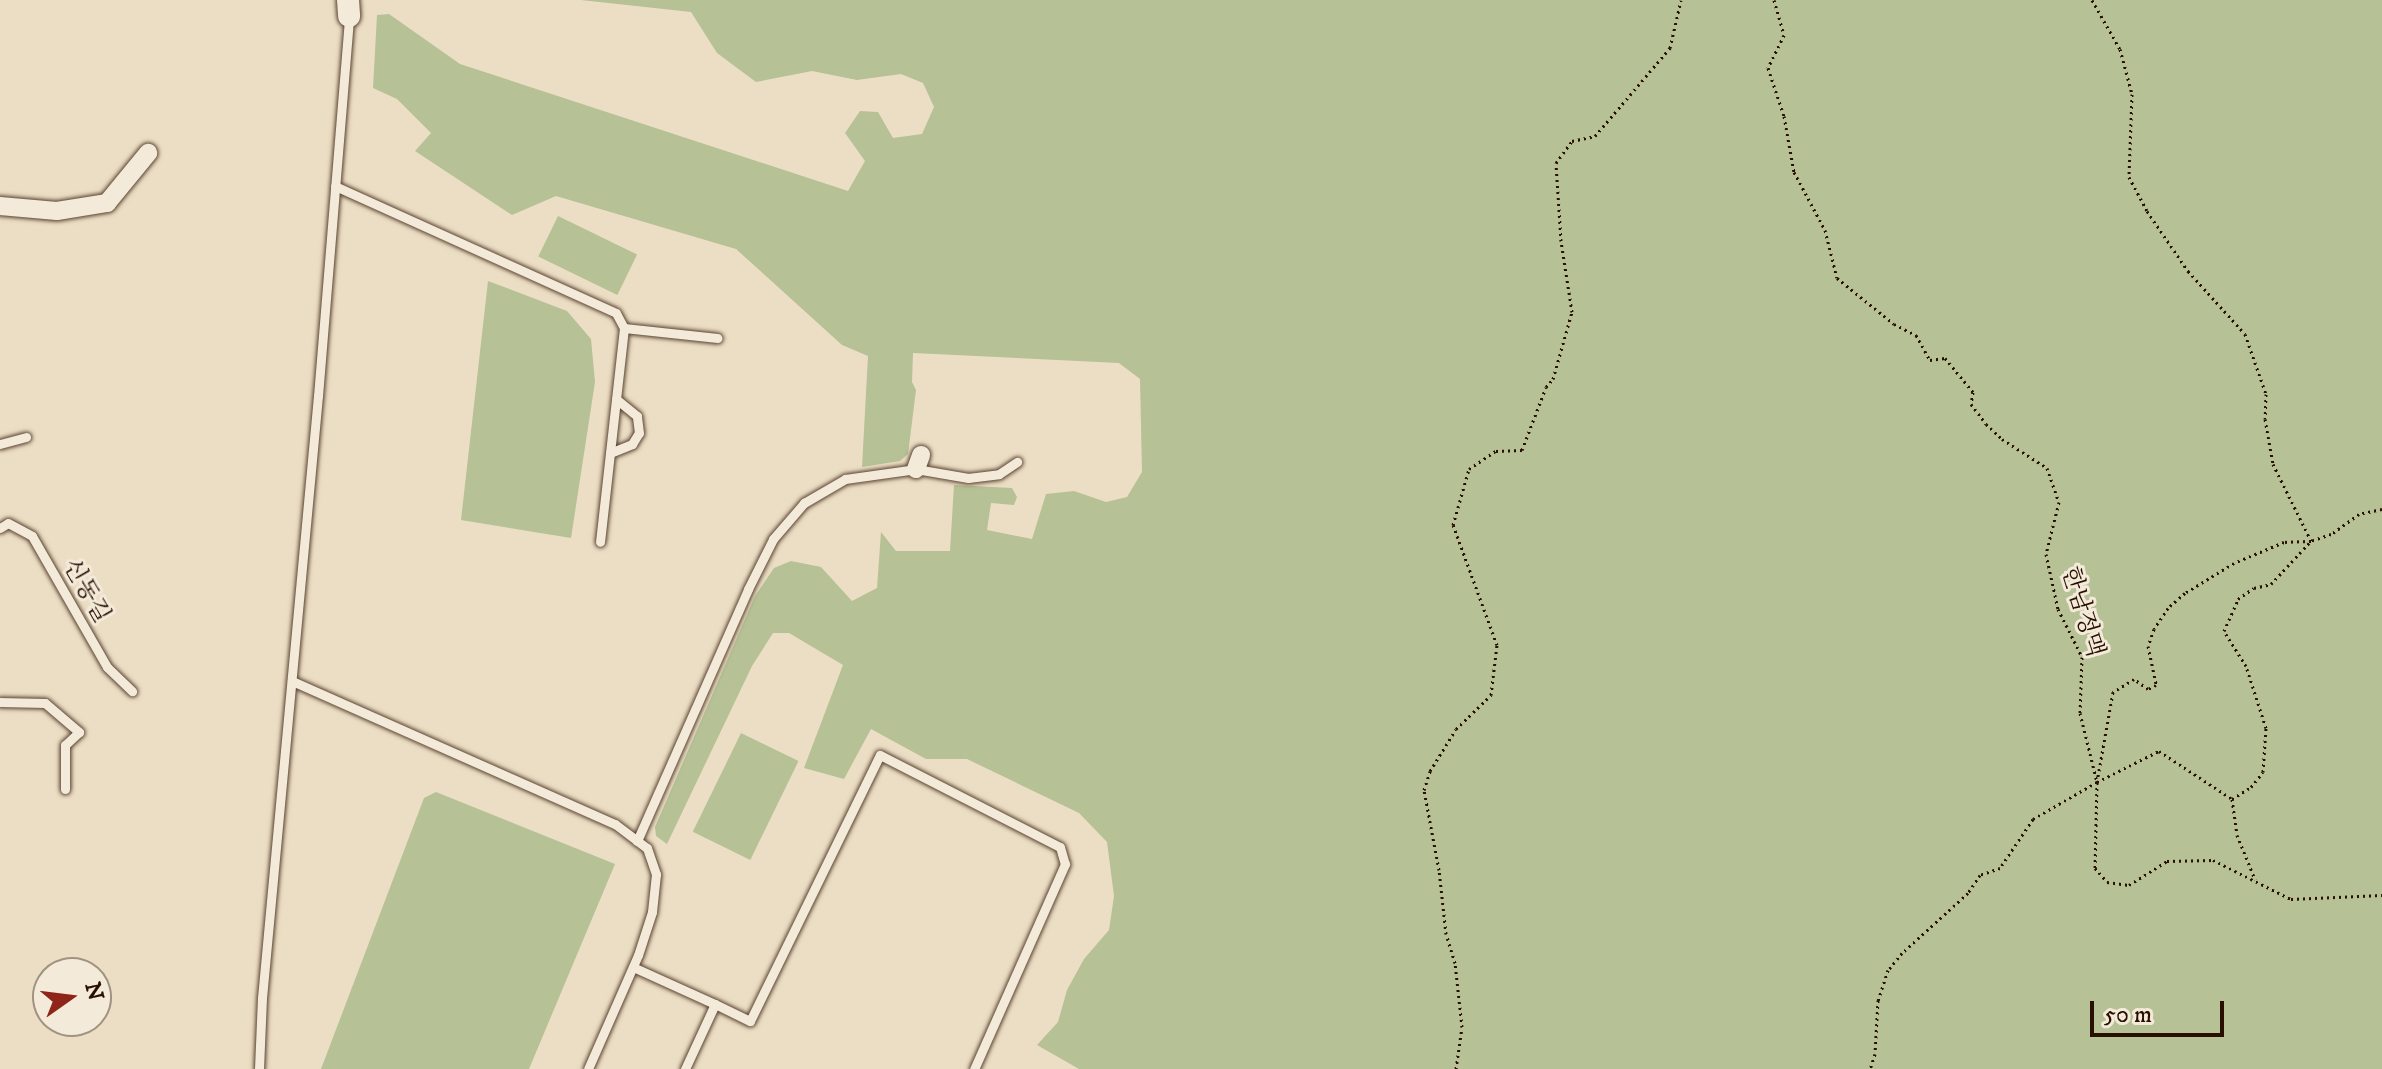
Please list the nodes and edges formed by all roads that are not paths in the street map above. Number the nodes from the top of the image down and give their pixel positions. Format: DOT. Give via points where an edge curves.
graph roads {
  1 [pos="348,8"];
  2 [pos="148,153"];
  3 [pos="335,186"];
  4 [pos="0,206"];
  5 [pos="624,328"];
  6 [pos="717,338"];
  7 [pos="616,399"];
  8 [pos="26,437"];
  9 [pos="0,444"];
  10 [pos="610,453"];
  11 [pos="1017,462"];
  12 [pos="0,528"];
  13 [pos="600,542"];
  14 [pos="292,681"];
  15 [pos="132,691"];
  16 [pos="0,702"];
  17 [pos="65,789"];
  18 [pos="637,841"];
  19 [pos="633,967"];
  20 [pos="715,1004"];
  21 [pos="259,1069"];
  22 [pos="588,1069"];
  23 [pos="685,1069"];
  24 [pos="974,1069"];
  1 -- 3 [label="lane"];
  2 -- 4 [label="street" via="107,203 57,211"];
  3 -- 5 [label="lane" via="616,313"];
  3 -- 14 [label="lane"];
  5 -- 6 [label="lane"];
  5 -- 7 [label="lane"];
  7 -- 10 [label="lane"];
  7 -- 10 [label="lane" via="637,416 639,433 632,444"];
  8 -- 9 [label="lane"];
  10 -- 13 [label="lane"];
  11 -- 18 [label="lane" via="999,474 968,478 919,462 845,479 804,503 773,539"];
  12 -- 15 [label="lane, 신동길" via="8,523 32,536 107,667"];
  14 -- 18 [label="lane" via="615,824"];
  14 -- 21 [label="lane"];
  16 -- 17 [label="lane" via="45,703 79,732 65,745"];
  18 -- 19 [label="lane" via="647,848 656,874 652,912"];
  19 -- 20 [label="lane"];
  19 -- 22 [label="lane"];
  20 -- 23 [label="lane"];
  20 -- 24 [label="lane" via="750,1021 880,755 1060,847 1065,864"];
}
